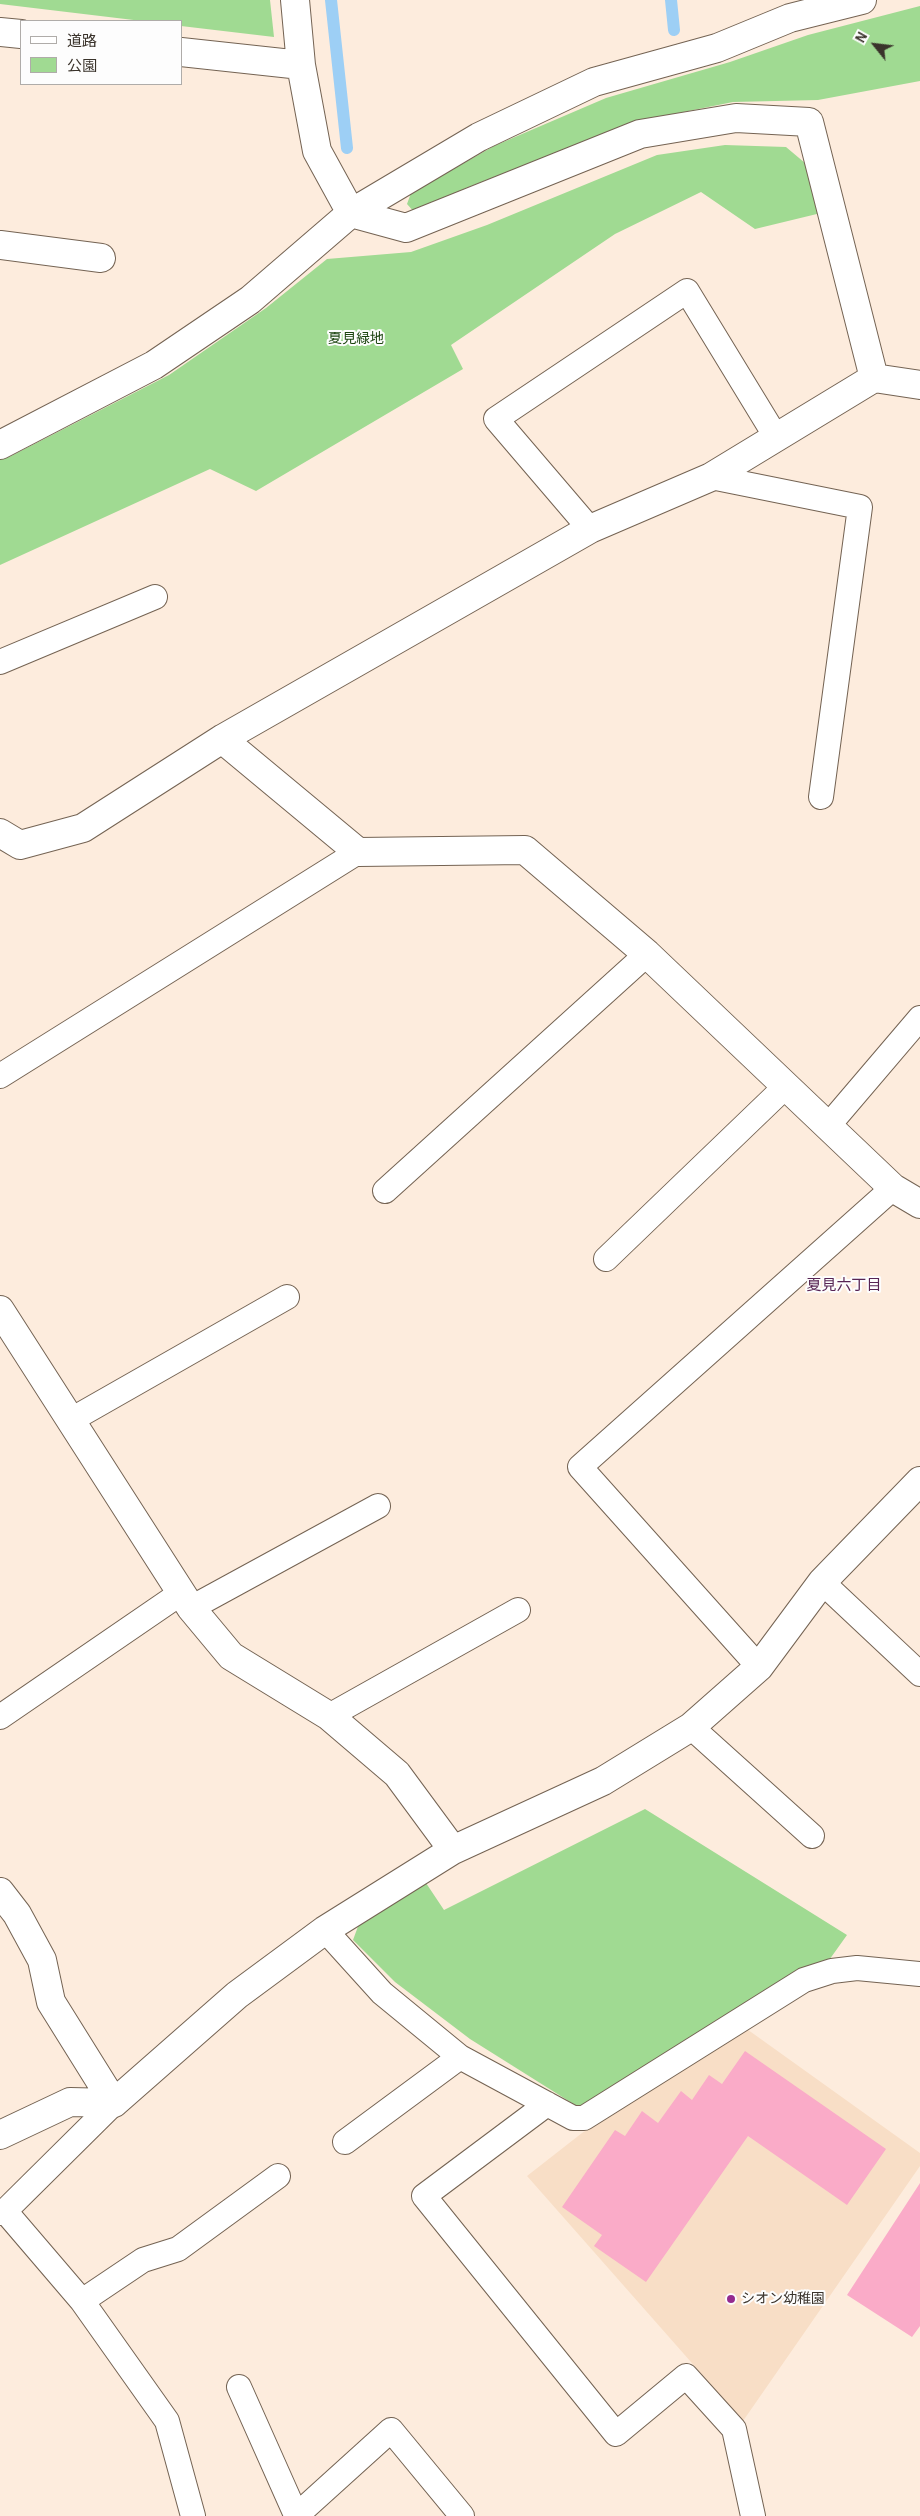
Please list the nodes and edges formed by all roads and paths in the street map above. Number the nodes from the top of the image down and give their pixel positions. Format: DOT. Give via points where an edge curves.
graph roads {
  1 [pos="295,0"];
  2 [pos="862,0"];
  3 [pos="0,32"];
  4 [pos="20,34"];
  5 [pos="182,52"];
  6 [pos="301,65"];
  7 [pos="351,213"];
  8 [pos="0,245"];
  9 [pos="101,258"];
  10 [pos="874,378"];
  11 [pos="920,385"];
  12 [pos="776,437"];
  13 [pos="0,445"];
  14 [pos="711,477"];
  15 [pos="590,529"];
  16 [pos="155,597"];
  17 [pos="0,662"];
  18 [pos="222,739"];
  19 [pos="821,797"];
  20 [pos="0,833"];
  21 [pos="358,852"];
  22 [pos="647,954"];
  23 [pos="920,1018"];
  24 [pos="0,1076"];
  25 [pos="786,1086"];
  26 [pos="828,1126"];
  27 [pos="893,1188"];
  28 [pos="385,1191"];
  29 [pos="920,1204"];
  30 [pos="606,1259"];
  31 [pos="287,1298"];
  32 [pos="0,1310"];
  33 [pos="71,1420"];
  34 [pos="920,1481"];
  35 [pos="378,1506"];
  36 [pos="822,1582"];
  37 [pos="186,1601"];
  38 [pos="518,1610"];
  39 [pos="759,1667"];
  40 [pos="920,1674"];
  41 [pos="0,1716"];
  42 [pos="329,1716"];
  43 [pos="691,1727"];
  44 [pos="812,1836"];
  45 [pos="453,1850"];
  46 [pos="0,1892"];
  47 [pos="8,1918"];
  48 [pos="325,1930"];
  49 [pos="920,1974"];
  50 [pos="460,2057"];
  51 [pos="114,2103"];
  52 [pos="547,2104"];
  53 [pos="0,2135"];
  54 [pos="345,2142"];
  55 [pos="278,2176"];
  56 [pos="2,2212"];
  57 [pos="82,2301"];
  58 [pos="239,2387"];
  59 [pos="296,2515"];
  60 [pos="193,2516"];
  61 [pos="462,2516"];
  62 [pos="753,2516"];
  1 -- 6 [label="street"];
  2 -- 7 [label="street" via="790,18 717,48 594,82 479,137"];
  3 -- 4 [label="street"];
  5 -- 6 [label="street"];
  6 -- 7 [label="street" via="317,151"];
  7 -- 10 [label="street" via="406,228 640,134 736,118 809,122"];
  7 -- 13 [label="street" via="250,300 154,365"];
  8 -- 9 [label="street"];
  10 -- 11 [label="street"];
  10 -- 12 [label="street"];
  12 -- 14 [label="street"];
  12 -- 15 [label="lane" via="687,291 496,419"];
  14 -- 15 [label="street"];
  14 -- 19 [label="lane" via="860,507"];
  15 -- 18 [label="street"];
  16 -- 17 [label="lane"];
  18 -- 20 [label="street" via="83,828 20,845"];
  18 -- 21 [label="street"];
  21 -- 22 [label="street" via="525,850"];
  21 -- 24 [label="lane"];
  22 -- 25 [label="street"];
  22 -- 28 [label="lane"];
  23 -- 26 [label="lane"];
  25 -- 26 [label="street"];
  25 -- 30 [label="lane"];
  26 -- 27 [label="street"];
  27 -- 29 [label="street"];
  27 -- 39 [label="lane" via="580,1467"];
  31 -- 33 [label="lane"];
  32 -- 33 [label="street"];
  33 -- 37 [label="street"];
  34 -- 36 [label="street"];
  35 -- 37 [label="lane"];
  36 -- 39 [label="street"];
  36 -- 40 [label="lane"];
  37 -- 41 [label="lane"];
  37 -- 42 [label="street" via="231,1656"];
  38 -- 42 [label="lane"];
  39 -- 43 [label="street"];
  42 -- 45 [label="street" via="397,1774"];
  43 -- 44 [label="lane"];
  43 -- 45 [label="street" via="604,1781"];
  45 -- 48 [label="street"];
  46 -- 47 [label="street"];
  47 -- 51 [label="street" via="42,1960 51,2002"];
  48 -- 50 [label="lane" via="382,1993"];
  48 -- 51 [label="street" via="237,1995"];
  49 -- 52 [label="lane" via="857,1968 832,1970 804,1980 584,2118 573,2118"];
  50 -- 52 [label="lane"];
  50 -- 54 [label="lane"];
  51 -- 53 [label="street" via="70,2102"];
  51 -- 56 [label="lane"];
  52 -- 62 [label="lane" via="424,2196 616,2434 686,2376 734,2429"];
  55 -- 57 [label="lane" via="178,2249 143,2260"];
  56 -- 57 [label="lane"];
  57 -- 60 [label="lane" via="167,2421"];
  58 -- 59 [label="lane"];
  59 -- 61 [label="lane" via="391,2430"];
}
